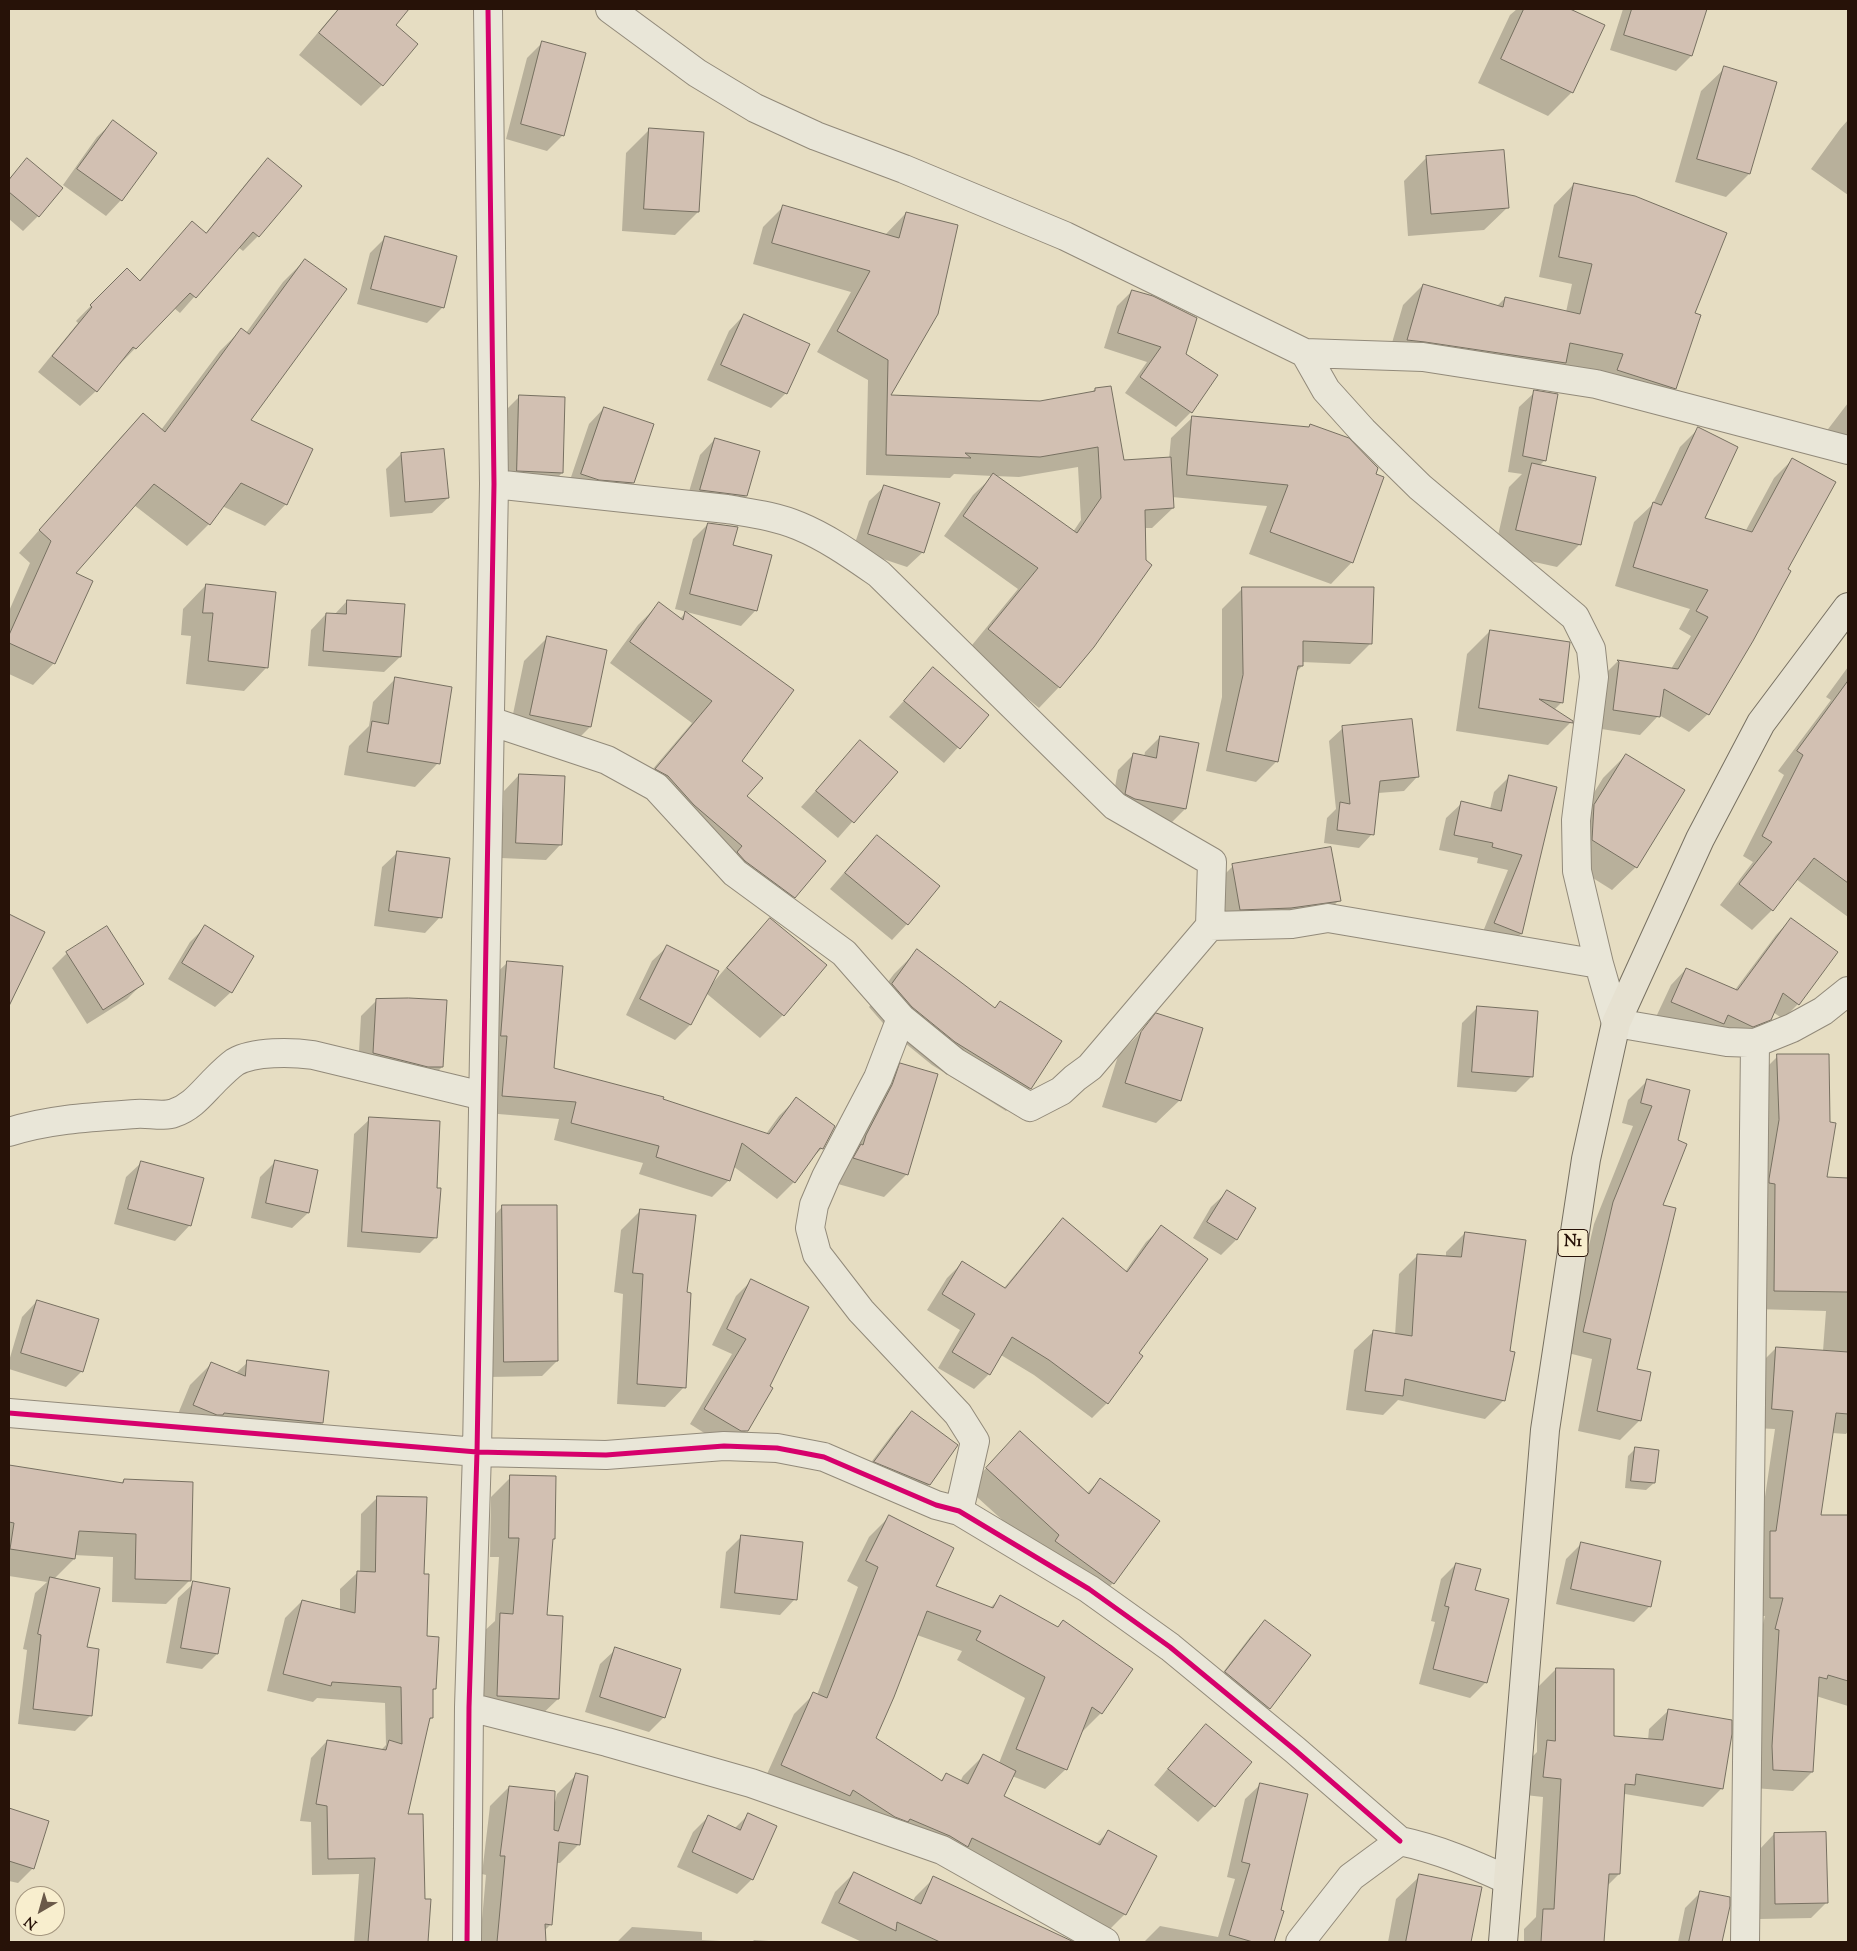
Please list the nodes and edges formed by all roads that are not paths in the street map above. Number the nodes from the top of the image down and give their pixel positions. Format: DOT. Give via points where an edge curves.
graph roads {
  1 [pos="488,9"];
  2 [pos="610,9"];
  3 [pos="1305,353"];
  4 [pos="1848,450"];
  5 [pos="494,484"];
  6 [pos="1848,607"];
  7 [pos="490,721"];
  8 [pos="1210,926"];
  9 [pos="1598,964"];
  10 [pos="1848,991"];
  11 [pos="901,1018"];
  12 [pos="1616,1023"];
  13 [pos="1755,1043"];
  14 [pos="483,1096"];
  15 [pos="9,1132"];
  16 [pos="9,1413"];
  17 [pos="477,1452"];
  18 [pos="959,1511"];
  19 [pos="469,1707"];
  20 [pos="1400,1841"];
  21 [pos="1508,1880"];
  22 [pos="467,1942"];
  23 [pos="1105,1942"];
  24 [pos="1300,1942"];
  25 [pos="1503,1942"];
  26 [pos="1745,1942"];
  1 -- 5 [label="street"];
  2 -- 3 [label="street" via="697,73 755,108 816,136 1064,236"];
  3 -- 4 [label="street" via="1423,357 1596,384"];
  3 -- 9 [label="street" via="1326,390 1420,487 1576,617 1591,649 1594,676 1576,820 1577,871"];
  5 -- 7 [label="street"];
  5 -- 8 [label="street" via="735,510 797,525 840,547 879,574 1115,806 1212,862"];
  6 -- 12 [label="main road, N1" via="1761,723 1700,840"];
  7 -- 11 [label="street" via="607,760 656,788 735,873 844,953"];
  7 -- 14 [label="street"];
  8 -- 9 [label="street" via="1292,924 1328,918"];
  8 -- 11 [label="street" via="1090,1067 1061,1091 1030,1107 955,1062"];
  9 -- 12 [label="street"];
  10 -- 13 [label="street" via="1823,1011"];
  11 -- 18 [label="street" via="878,1078 826,1177 814,1205 810,1228 817,1254 862,1311 958,1414 975,1441"];
  12 -- 13 [label="street" via="1727,1042"];
  12 -- 21 [label="main road, N1" via="1586,1159 1545,1430"];
  13 -- 26 [label="street"];
  14 -- 15 [label="street" via="290,1052 259,1055 236,1062 196,1101 173,1114 79,1118"];
  14 -- 17 [label="street"];
  16 -- 17 [label="street"];
  17 -- 18 [label="street" via="606,1455 724,1446 777,1448 824,1457 936,1505"];
  17 -- 19 [label="street"];
  18 -- 20 [label="street" via="1089,1588 1170,1647"];
  19 -- 22 [label="street"];
  19 -- 23 [label="street" via="751,1783 942,1850"];
  20 -- 21 [label="street" via="1428,1847"];
  20 -- 24 [label="street" via="1351,1877"];
  21 -- 25 [label="main road, N1"];
}
